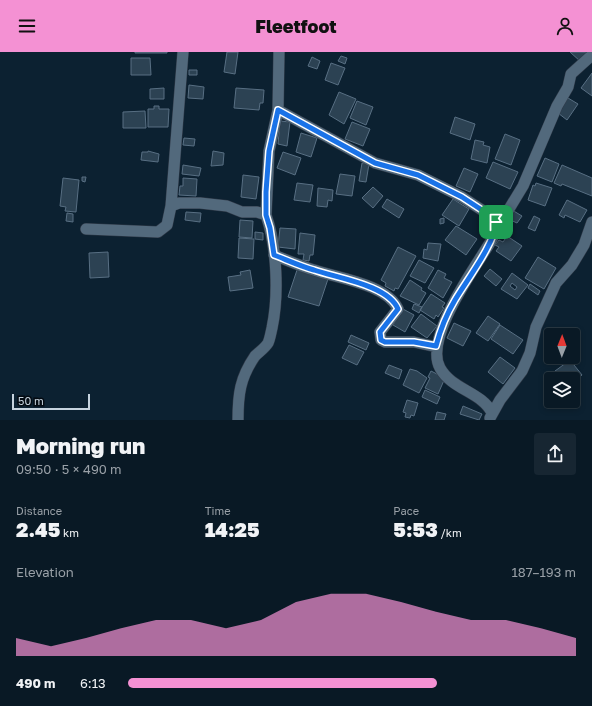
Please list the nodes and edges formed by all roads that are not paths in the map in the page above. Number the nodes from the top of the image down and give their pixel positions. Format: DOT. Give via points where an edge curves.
graph roads {
  1 [pos="183,52"];
  2 [pos="279,52"];
  3 [pos="592,55"];
  4 [pos="278,110"];
  5 [pos="171,206"];
  6 [pos="266,215"];
  7 [pos="496,222"];
  8 [pos="592,222"];
  9 [pos="86,229"];
  10 [pos="274,255"];
  11 [pos="436,346"];
  12 [pos="491,417"];
  13 [pos="238,420"];
  1 -- 5 [label="street"];
  2 -- 4 [label="street"];
  3 -- 7 [label="street" via="571,74 568,87 557,106 523,186 503,219"];
  4 -- 6 [label="street" via="269,151"];
  4 -- 7 [label="street" via="375,163 418,175 462,197"];
  5 -- 6 [label="street" via="179,203 200,203"];
  5 -- 9 [label="street" via="167,225 158,232"];
  6 -- 10 [label="street"];
  7 -- 11 [label="street" via="493,239 454,302"];
  8 -- 12 [label="street" via="584,245 572,265 556,283 536,327 530,353 522,371"];
  10 -- 11 [label="street" via="375,289 388,297 398,309 380,332 381,340"];
  10 -- 13 [label="street" via="276,281 273,320 268,342 245,373 238,394"];
  11 -- 12 [label="street" via="439,367 449,380 488,405"];
}
